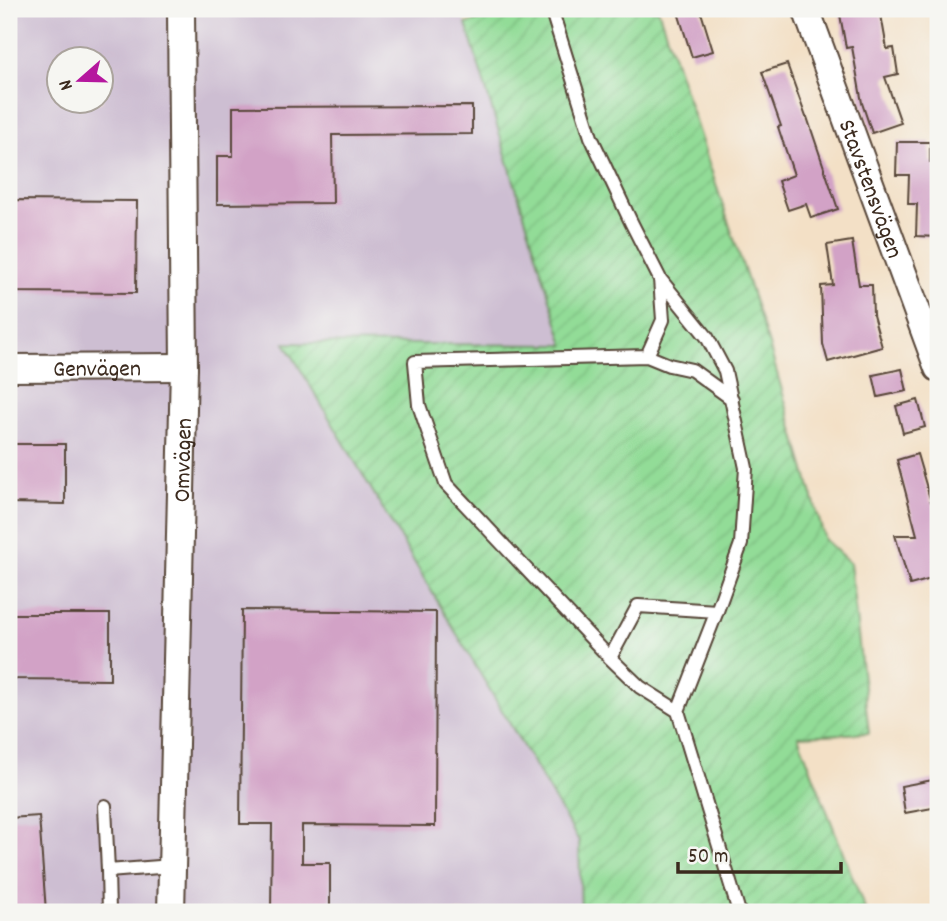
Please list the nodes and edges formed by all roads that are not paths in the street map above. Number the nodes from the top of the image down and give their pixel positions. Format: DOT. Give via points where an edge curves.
graph roads {
  1 [pos="181,9"];
  2 [pos="556,9"];
  3 [pos="806,9"];
  4 [pos="660,279"];
  5 [pos="648,356"];
  6 [pos="184,367"];
  7 [pos="9,368"];
  8 [pos="938,368"];
  9 [pos="732,399"];
  10 [pos="717,611"];
  11 [pos="610,658"];
  12 [pos="678,711"];
  13 [pos="105,806"];
  14 [pos="172,866"];
  15 [pos="108,871"];
  16 [pos="109,912"];
  17 [pos="171,912"];
  18 [pos="739,912"];
  1 -- 6 [label="street, Omvägen"];
  2 -- 4 [label="lane" via="554,18 591,137"];
  3 -- 8 [label="street, Stavstensvägen"];
  4 -- 5 [label="lane" via="663,320"];
  4 -- 9 [label="lane" via="707,337 725,371"];
  5 -- 9 [label="lane" via="692,370"];
  5 -- 11 [label="lane" via="415,362 419,405 446,484"];
  6 -- 7 [label="street, Genvägen"];
  6 -- 14 [label="street, Omvägen"];
  9 -- 10 [label="lane" via="746,468 741,544"];
  10 -- 11 [label="lane" via="638,606"];
  10 -- 12 [label="lane"];
  11 -- 12 [label="lane" via="640,687"];
  12 -- 18 [label="lane"];
  13 -- 15 [label="lane"];
  14 -- 15 [label="lane"];
  14 -- 17 [label="street, Omvägen"];
  15 -- 16 [label="lane"];
}
